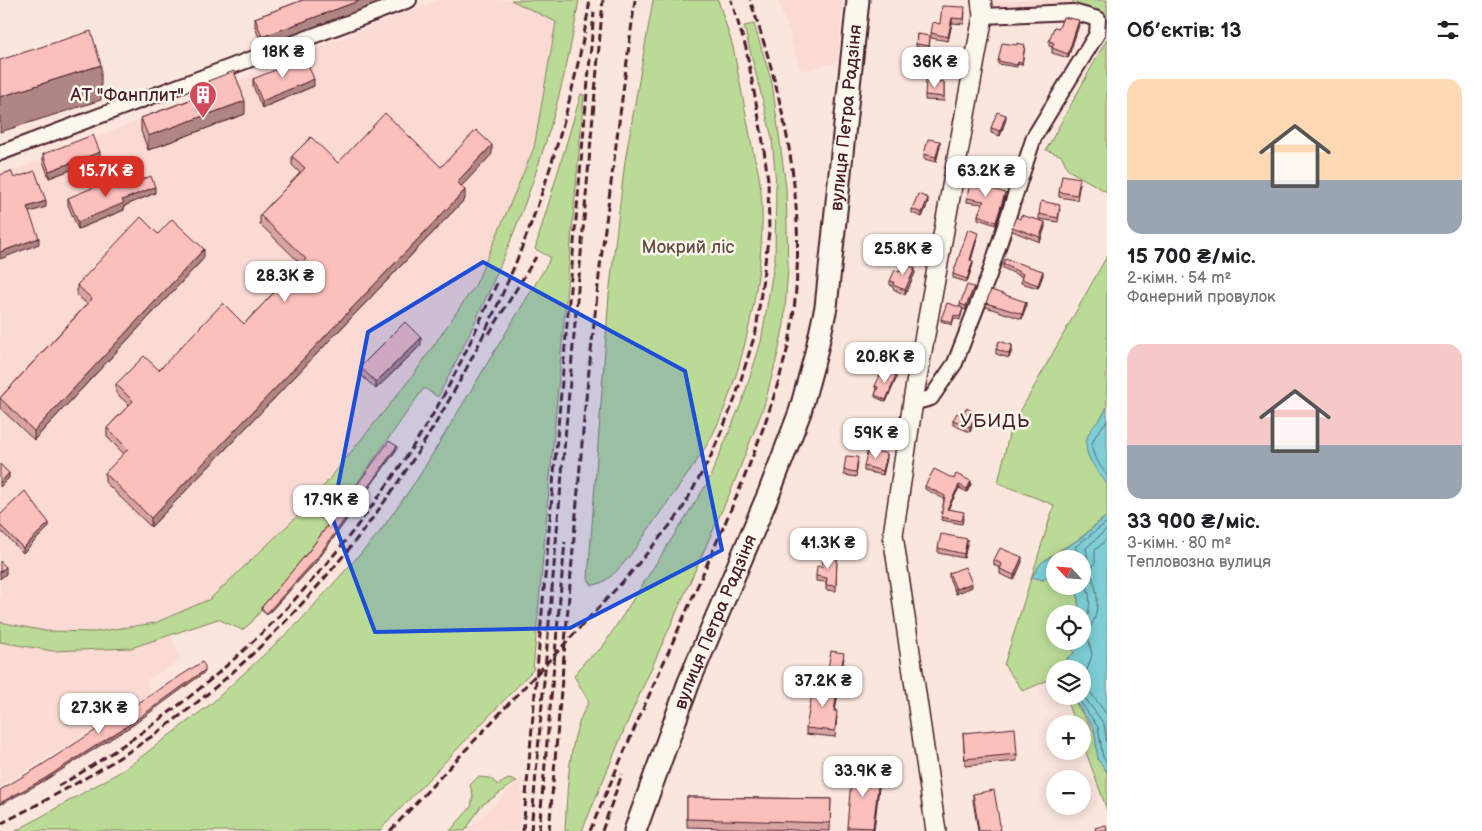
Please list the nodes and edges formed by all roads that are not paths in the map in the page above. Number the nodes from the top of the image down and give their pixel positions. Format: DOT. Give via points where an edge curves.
graph roads {
  1 [pos="409,0"];
  2 [pos="858,0"];
  3 [pos="982,8"];
  4 [pos="0,153"];
  5 [pos="913,403"];
  6 [pos="635,831"];
  7 [pos="936,831"];
  1 -- 4 [label="street"];
  2 -- 6 [label="main road, вулиця Петра Радзіня" via="826,306 815,357 800,412 689,682"];
  3 -- 5 [label="street"];
  3 -- 5 [label="street" via="1073,12 1098,19 1097,34 1034,137 989,275 955,362 931,398"];
  5 -- 7 [label="street" via="893,534"];
}
